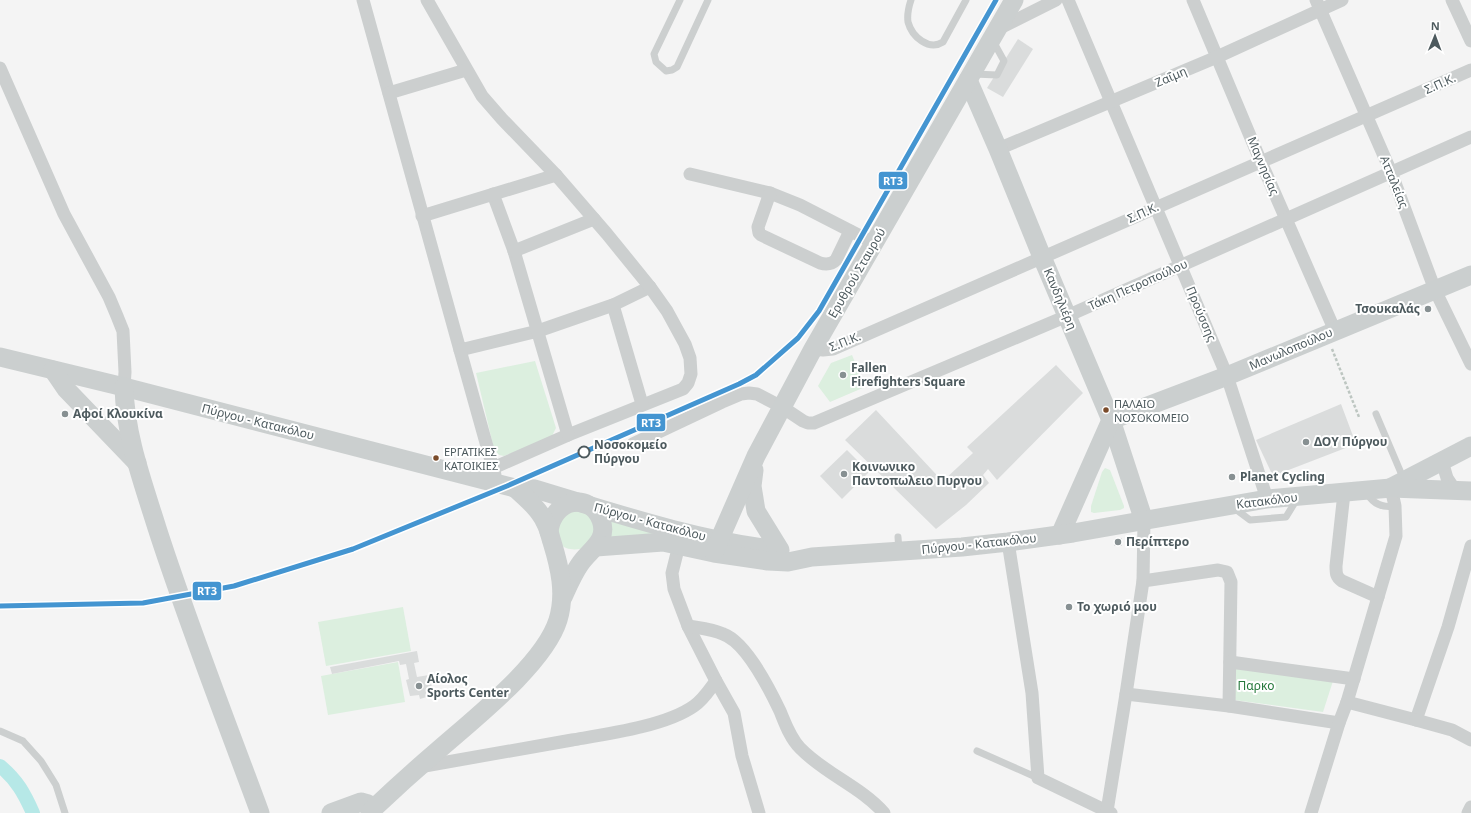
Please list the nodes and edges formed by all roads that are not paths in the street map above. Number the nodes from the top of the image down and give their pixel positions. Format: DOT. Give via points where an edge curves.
graph roads {
  1 [pos="363,0"];
  2 [pos="426,0"];
  3 [pos="680,0"];
  4 [pos="708,0"];
  5 [pos="911,0"];
  6 [pos="966,0"];
  7 [pos="1014,0"];
  8 [pos="1056,0"];
  9 [pos="1068,0"];
  10 [pos="1193,0"];
  11 [pos="1342,0"];
  12 [pos="1452,0"];
  13 [pos="1318,4"];
  14 [pos="994,34"];
  15 [pos="1471,41"];
  16 [pos="1217,57"];
  17 [pos="0,68"];
  18 [pos="466,70"];
  19 [pos="1471,70"];
  20 [pos="970,77"];
  21 [pos="389,93"];
  22 [pos="1112,101"];
  23 [pos="1366,116"];
  24 [pos="1471,137"];
  25 [pos="998,149"];
  26 [pos="1261,162"];
  27 [pos="1391,172"];
  28 [pos="690,174"];
  29 [pos="556,175"];
  30 [pos="770,193"];
  31 [pos="493,194"];
  32 [pos="1156,208"];
  33 [pos="422,216"];
  34 [pos="594,219"];
  35 [pos="1286,219"];
  36 [pos="850,231"];
  37 [pos="874,243"];
  38 [pos="514,251"];
  39 [pos="1042,257"];
  40 [pos="1181,266"];
  41 [pos="1471,275"];
  42 [pos="650,287"];
  43 [pos="1435,290"];
  44 [pos="613,304"];
  45 [pos="1067,316"];
  46 [pos="538,331"];
  47 [pos="1333,338"];
  48 [pos="813,349"];
  49 [pos="460,350"];
  50 [pos="0,358"];
  51 [pos="1471,364"];
  52 [pos="53,370"];
  53 [pos="1227,376"];
  54 [pos="124,387"];
  55 [pos="642,404"];
  56 [pos="782,407"];
  57 [pos="1376,414"];
  58 [pos="1111,420"];
  59 [pos="568,435"];
  60 [pos="632,444"];
  61 [pos="1471,446"];
  62 [pos="756,456"];
  63 [pos="1442,461"];
  64 [pos="137,463"];
  65 [pos="502,480"];
  66 [pos="1397,491"];
  67 [pos="1463,491"];
  68 [pos="1344,493"];
  69 [pos="1298,497"];
  70 [pos="1267,499"];
  71 [pos="583,503"];
  72 [pos="1230,506"];
  73 [pos="1144,521"];
  74 [pos="1060,534"];
  75 [pos="550,536"];
  76 [pos="1008,542"];
  77 [pos="679,545"];
  78 [pos="716,546"];
  79 [pos="1471,546"];
  80 [pos="593,550"];
  81 [pos="780,550"];
  82 [pos="812,557"];
  83 [pos="1143,581"];
  84 [pos="1378,597"];
  85 [pos="562,598"];
  86 [pos="688,626"];
  87 [pos="1230,662"];
  88 [pos="1354,679"];
  89 [pos="716,681"];
  90 [pos="1126,694"];
  91 [pos="1347,702"];
  92 [pos="1229,706"];
  93 [pos="1416,720"];
  94 [pos="1339,723"];
  95 [pos="0,731"];
  96 [pos="1471,740"];
  97 [pos="977,751"];
  98 [pos="419,768"];
  99 [pos="1038,778"];
  100 [pos="1471,807"];
  101 [pos="371,811"];
  102 [pos="1109,812"];
  103 [pos="65,813"];
  104 [pos="260,813"];
  105 [pos="331,813"];
  106 [pos="759,813"];
  107 [pos="884,813"];
  108 [pos="1311,813"];
  109 [pos="1468,813"];
  1 -- 21 [label="street"];
  2 -- 18 [label="street"];
  3 -- 4 [label="lane" via="654,54 656,62 666,71 677,68"];
  5 -- 6 [label="lane" via="908,22 916,36 933,46 943,42"];
  7 -- 14 [label="main road, Ερυθρού Σταυρού"];
  8 -- 14 [label="street"];
  9 -- 22 [label="street, Προύσσης"];
  10 -- 16 [label="street, Μαγνησίας"];
  11 -- 13 [label="street, Ζαΐμη"];
  12 -- 15 [label="street"];
  13 -- 16 [label="street, Ζαΐμη"];
  13 -- 23 [label="street, Ατταλείας"];
  14 -- 20 [label="main road, Ερυθρού Σταυρού"];
  16 -- 22 [label="street, Ζαΐμη"];
  16 -- 26 [label="street, Μαγνησίας"];
  17 -- 54 [label="street" via="64,214 109,297 123,331"];
  18 -- 21 [label="street"];
  18 -- 29 [label="street" via="482,96 502,120"];
  19 -- 23 [label="street, Σ.Π.Κ."];
  20 -- 25 [label="main road, Κανδηλιέρη"];
  20 -- 37 [label="main road, Ερυθρού Σταυρού"];
  21 -- 33 [label="street"];
  22 -- 25 [label="street, Ζαΐμη"];
  22 -- 32 [label="street, Προύσσης"];
  23 -- 26 [label="street, Σ.Π.Κ."];
  23 -- 27 [label="street, Ατταλείας"];
  24 -- 27 [label="street, Τάκη Πετροπούλου"];
  25 -- 39 [label="main road, Κανδηλιέρη"];
  26 -- 32 [label="street, Σ.Π.Κ."];
  26 -- 35 [label="street, Μαγνησίας"];
  27 -- 35 [label="street, Τάκη Πετροπούλου"];
  27 -- 43 [label="street, Ατταλείας"];
  28 -- 30 [label="street"];
  29 -- 31 [label="street"];
  29 -- 34 [label="street"];
  30 -- 36 [label="street" via="800,205"];
  30 -- 36 [label="street" via="758,227 761,235 820,263 828,264 836,260"];
  31 -- 33 [label="street"];
  31 -- 38 [label="street"];
  32 -- 39 [label="street, Σ.Π.Κ."];
  32 -- 40 [label="street, Προύσσης"];
  33 -- 49 [label="street"];
  34 -- 38 [label="street"];
  34 -- 42 [label="street"];
  35 -- 40 [label="street, Τάκη Πετροπούλου"];
  35 -- 47 [label="street, Μαγνησίας"];
  36 -- 37 [label="street"];
  37 -- 48 [label="main road, Ερυθρού Σταυρού"];
  38 -- 46 [label="street"];
  39 -- 45 [label="main road, Κανδηλιέρη"];
  39 -- 48 [label="street, Σ.Π.Κ." via="833,349"];
  40 -- 45 [label="street, Τάκη Πετροπούλου"];
  40 -- 53 [label="street, Προύσσης"];
  41 -- 43 [label="main road, Μανωλοπούλου"];
  42 -- 44 [label="street"];
  42 -- 55 [label="street" via="685,344 690,358 691,374 683,389"];
  43 -- 47 [label="main road, Μανωλοπούλου"];
  43 -- 51 [label="street, Ατταλείας"];
  44 -- 46 [label="street"];
  44 -- 55 [label="street"];
  45 -- 56 [label="street, Τάκη Πετροπούλου" via="814,423 803,422"];
  45 -- 58 [label="main road, Κανδηλιέρη"];
  46 -- 49 [label="street"];
  46 -- 59 [label="street"];
  47 -- 53 [label="main road, Μανωλοπούλου"];
  48 -- 56 [label="main road, Ερυθρού Σταυρού"];
  49 -- 65 [label="street"];
  50 -- 52 [label="main road, Πύργου - Κατακόλου"];
  52 -- 54 [label="main road, Πύργου - Κατακόλου"];
  52 -- 64 [label="main road" via="66,389"];
  53 -- 58 [label="main road, Μανωλοπούλου"];
  53 -- 70 [label="street, Προύσσης"];
  54 -- 64 [label="main road" via="124,403"];
  54 -- 65 [label="main road, Πύργου - Κατακόλου"];
  55 -- 59 [label="street"];
  56 -- 60 [label="street, Τάκη Πετροπούλου" via="757,394 741,394"];
  56 -- 62 [label="main road, Ερυθρού Σταυρού"];
  57 -- 66 [label="lane"];
  58 -- 73 [label="main road, Κανδηλιέρη"];
  58 -- 74 [label="main road"];
  59 -- 65 [label="street"];
  61 -- 63 [label="main road"];
  62 -- 78 [label="main road, Ερυθρού Σταυρού"];
  62 -- 81 [label="main road" via="752,486 756,511"];
  63 -- 66 [label="main road"];
  63 -- 67 [label="street" via="1447,478"];
  64 -- 104 [label="main road" via="179,597"];
  65 -- 71 [label="main road, Πύργου - Κατακόλου"];
  65 -- 75 [label="main road, Πύργου - Κατακόλου" via="539,513"];
  66 -- 67 [label="main road"];
  66 -- 68 [label="main road, Κατακόλου"];
  66 -- 84 [label="street" via="1396,536"];
  68 -- 69 [label="main road, Κατακόλου"];
  68 -- 84 [label="street" via="1336,575 1342,581"];
  69 -- 70 [label="main road, Κατακόλου"];
  69 -- 72 [label="lane" via="1286,517 1250,520"];
  70 -- 72 [label="main road, Κατακόλου"];
  71 -- 75 [label="main road, Πύργου - Κατακόλου" via="575,502 559,508 551,519"];
  71 -- 78 [label="main road, Πύργου - Κατακόλου"];
  71 -- 80 [label="main road, Πύργου - Κατακόλου" via="598,513 602,522 601,539"];
  72 -- 73 [label="main road, Κατακόλου"];
  73 -- 74 [label="main road, Πύργου - Κατακόλου"];
  73 -- 83 [label="street"];
  74 -- 76 [label="main road, Πύργου - Κατακόλου"];
  75 -- 80 [label="main road, Πύργου - Κατακόλου" via="560,550 572,556 581,556"];
  75 -- 85 [label="main road" via="559,566"];
  76 -- 82 [label="main road, Πύργου - Κατακόλου" via="962,547 899,545"];
  76 -- 99 [label="street" via="1032,693"];
  77 -- 78 [label="main road, Πύργου - Κατακόλου"];
  77 -- 80 [label="main road, Πύργου - Κατακόλου" via="663,542"];
  77 -- 86 [label="street" via="672,573 674,589"];
  78 -- 81 [label="main road, Πύργου - Κατακόλου"];
  78 -- 82 [label="main road, Πύργου - Κατακόλου" via="768,561 788,562"];
  79 -- 93 [label="street" via="1448,627"];
  80 -- 85 [label="main road" via="578,566"];
  81 -- 82 [label="main road, Πύργου - Κατακόλου"];
  83 -- 87 [label="street" via="1218,570 1227,572 1231,582"];
  83 -- 90 [label="street"];
  84 -- 88 [label="street"];
  85 -- 98 [label="main road" via="558,621 552,635 532,662"];
  86 -- 89 [label="street"];
  86 -- 107 [label="street" via="723,634 734,640 773,696 792,737 800,748 826,770 857,789"];
  87 -- 88 [label="street"];
  87 -- 92 [label="street"];
  88 -- 91 [label="street"];
  89 -- 98 [label="street" via="704,698 693,706 657,722 601,735"];
  89 -- 106 [label="street" via="734,713 742,756"];
  90 -- 92 [label="street"];
  90 -- 102 [label="street"];
  91 -- 93 [label="street"];
  91 -- 94 [label="street"];
  92 -- 94 [label="street"];
  93 -- 96 [label="street" via="1452,730"];
  94 -- 108 [label="street"];
  95 -- 103 [label="lane" via="23,741 41,761 56,785"];
  97 -- 99 [label="lane"];
  98 -- 101 [label="main road"];
  99 -- 102 [label="street"];
  100 -- 109 [label="street"];
  101 -- 105 [label="main road" via="368,804 361,802"];
}
